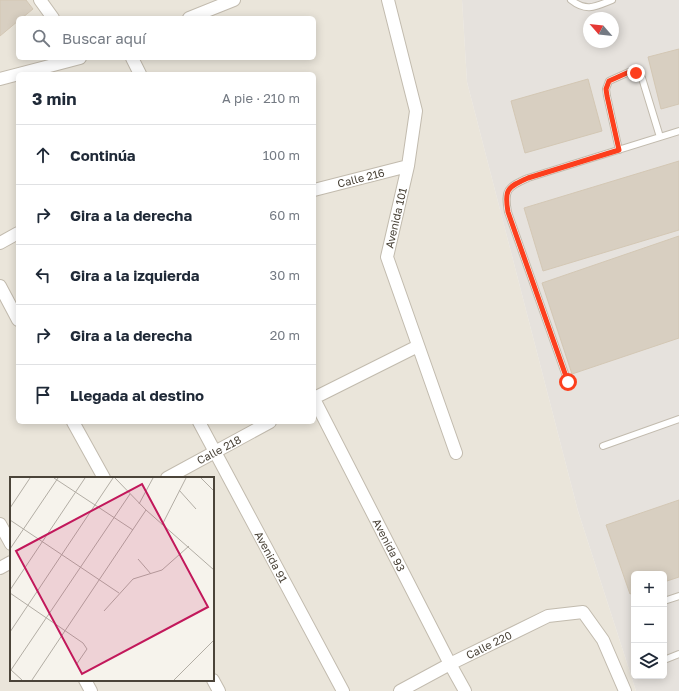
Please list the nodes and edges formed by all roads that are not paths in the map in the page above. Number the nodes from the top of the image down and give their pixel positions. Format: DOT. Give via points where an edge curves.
graph roads {
  1 [pos="40,0"];
  2 [pos="234,0"];
  3 [pos="388,0"];
  4 [pos="571,0"];
  5 [pos="612,0"];
  6 [pos="219,3"];
  7 [pos="52,16"];
  8 [pos="193,16"];
  9 [pos="74,60"];
  10 [pos="133,60"];
  11 [pos="35,72"];
  12 [pos="139,72"];
  13 [pos="16,78"];
  14 [pos="0,79"];
  15 [pos="679,131"];
  16 [pos="660,137"];
  17 [pos="619,150"];
  18 [pos="408,166"];
  19 [pos="316,189"];
  20 [pos="16,234"];
  21 [pos="0,243"];
  22 [pos="0,286"];
  23 [pos="16,316"];
  24 [pos="418,346"];
  25 [pos="568,382"];
  26 [pos="316,398"];
  27 [pos="316,403"];
  28 [pos="679,419"];
  29 [pos="74,424"];
  30 [pos="200,424"];
  31 [pos="266,424"];
  32 [pos="603,446"];
  33 [pos="215,452"];
  34 [pos="456,453"];
  35 [pos="103,477"];
  36 [pos="169,477"];
  37 [pos="0,524"];
  38 [pos="10,542"];
  39 [pos="10,563"];
  40 [pos="0,568"];
  41 [pos="679,596"];
  42 [pos="667,600"];
  43 [pos="679,654"];
  44 [pos="667,659"];
  45 [pos="450,664"];
  46 [pos="86,681"];
  47 [pos="214,681"];
  48 [pos="91,691"];
  49 [pos="219,691"];
  50 [pos="342,691"];
  51 [pos="400,691"];
  52 [pos="465,691"];
  53 [pos="625,691"];
  1 -- 7 [label="street"];
  2 -- 6 [label="street"];
  3 -- 18 [label="street, Avenida 101" via="416,111"];
  4 -- 5 [label="lane" via="575,4 593,8"];
  6 -- 8 [label="street"];
  9 -- 11 [label="street"];
  10 -- 12 [label="street"];
  13 -- 14 [label="street"];
  15 -- 16 [label="lane"];
  16 -- 17 [label="lane"];
  16 -- 17 [label="lane" via="642,78 636,73 629,72 609,81 606,89"];
  17 -- 25 [label="lane" via="528,178 513,184 508,190 508,212"];
  18 -- 19 [label="street, Calle 216"];
  18 -- 24 [label="street, Avenida 101" via="387,257"];
  20 -- 21 [label="street"];
  22 -- 23 [label="street"];
  24 -- 26 [label="street"];
  24 -- 34 [label="street, Avenida 101"];
  27 -- 45 [label="street, Avenida 93"];
  28 -- 32 [label="lane"];
  29 -- 35 [label="street"];
  30 -- 33 [label="street, Avenida 91"];
  31 -- 33 [label="street, Calle 218"];
  33 -- 36 [label="street, Calle 218"];
  33 -- 50 [label="street, Avenida 91"];
  37 -- 38 [label="street"];
  39 -- 40 [label="street"];
  41 -- 42 [label="lane"];
  43 -- 44 [label="lane"];
  45 -- 51 [label="street, Calle 220"];
  45 -- 52 [label="street, Avenida 93"];
  45 -- 53 [label="street, Calle 220" via="548,616 583,612 603,640"];
  46 -- 48 [label="street"];
  47 -- 49 [label="street"];
}
